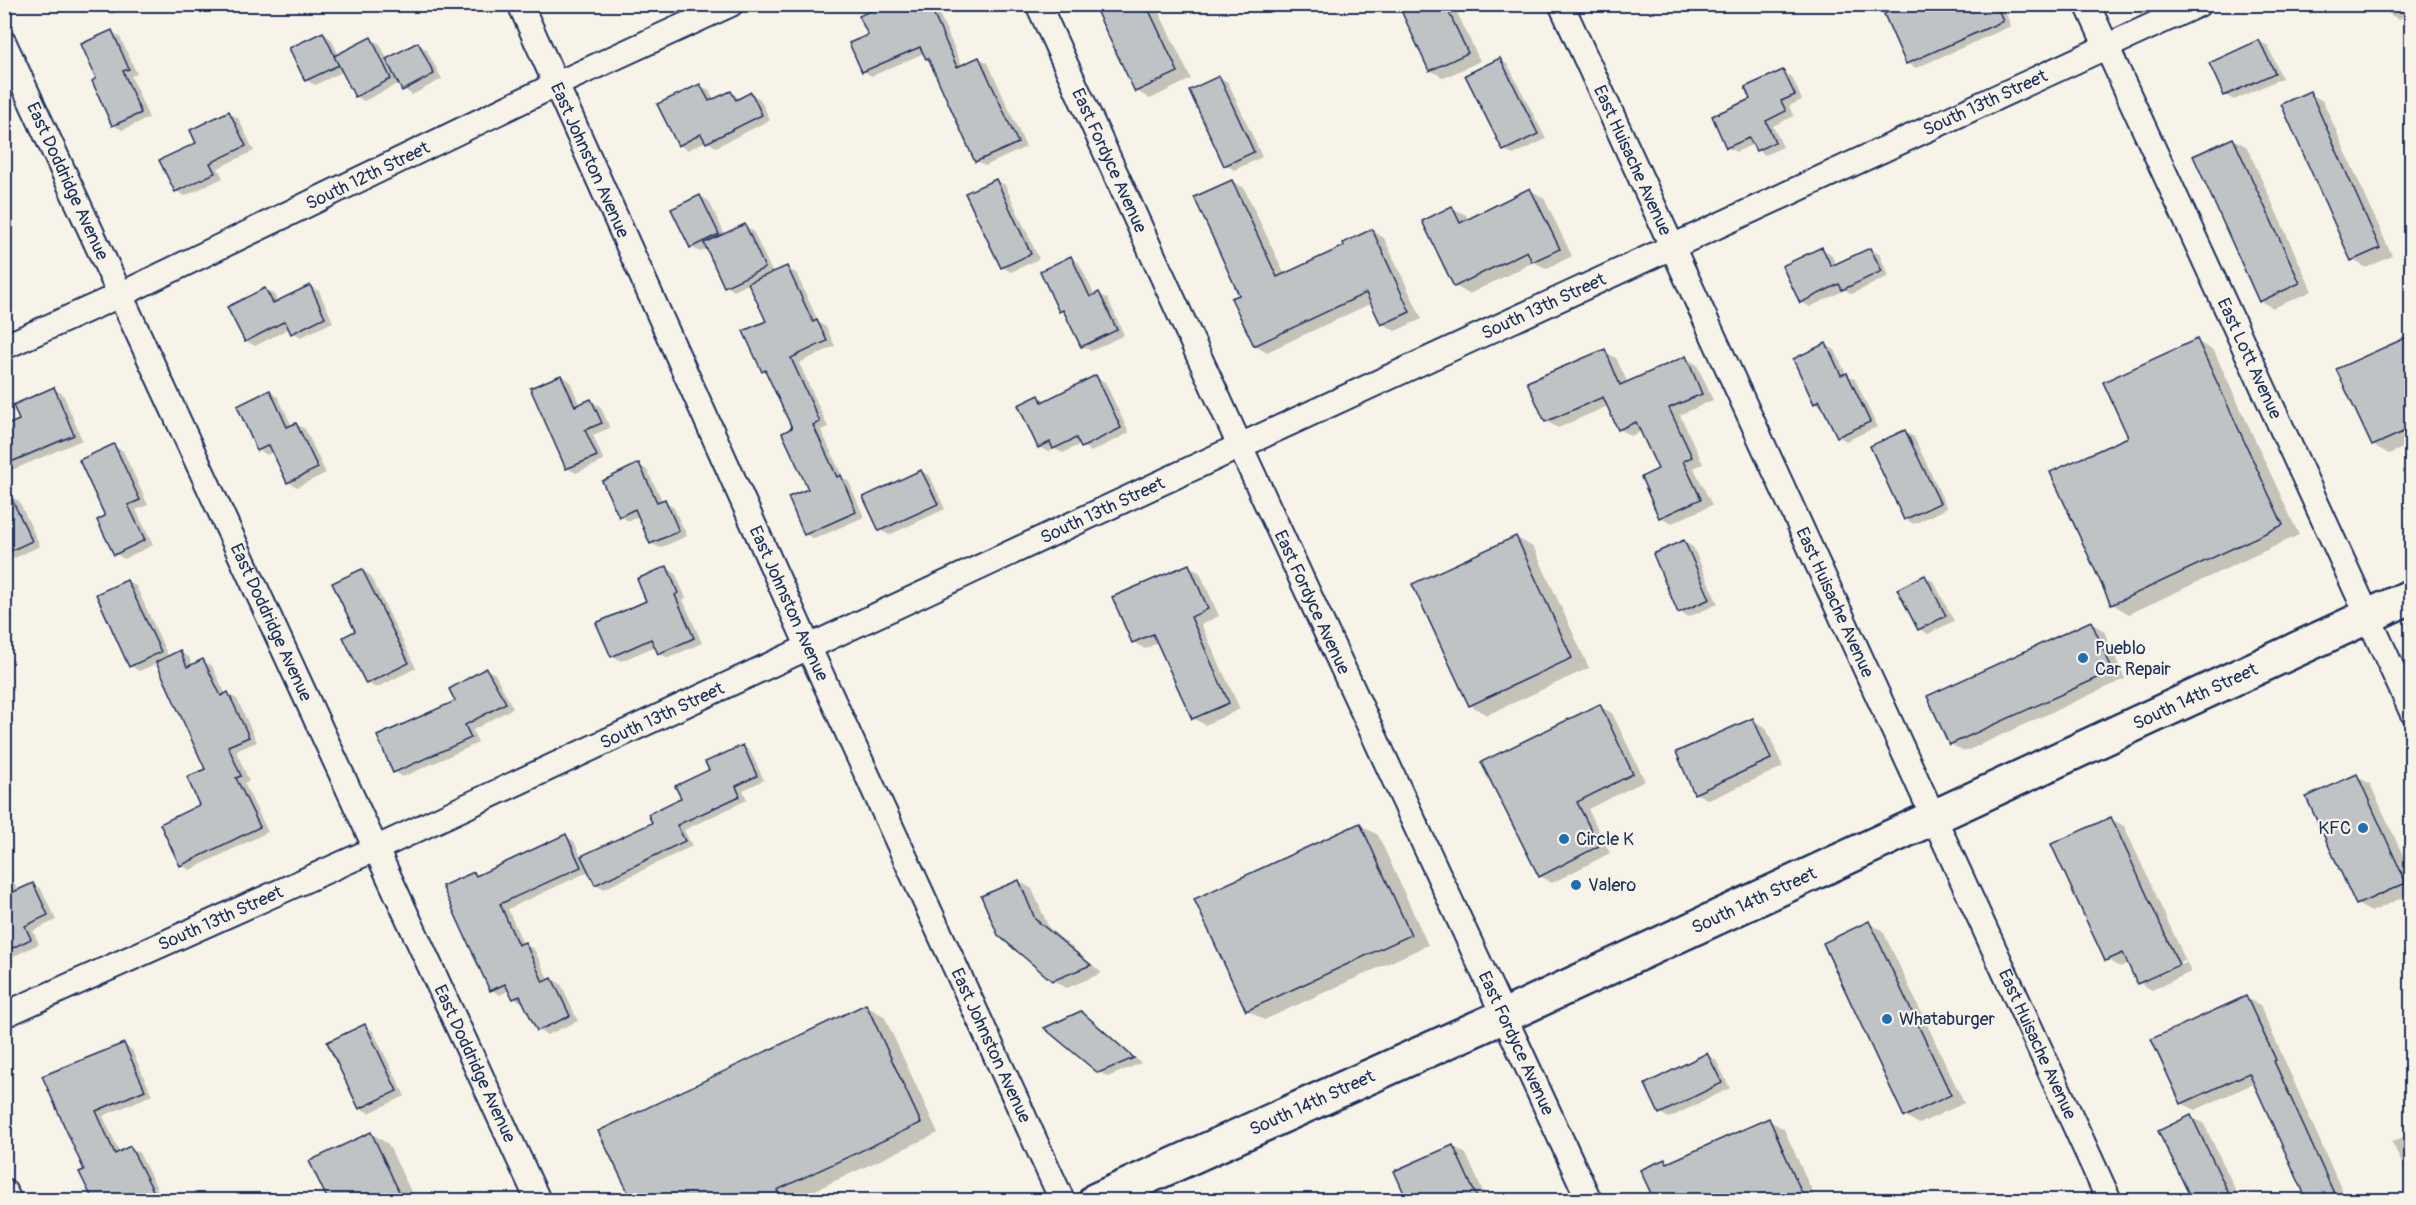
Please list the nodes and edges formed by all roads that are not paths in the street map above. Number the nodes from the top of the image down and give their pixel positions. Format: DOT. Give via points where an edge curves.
graph roads {
  1 [pos="520,4"];
  2 [pos="731,4"];
  3 [pos="1038,4"];
  4 [pos="1562,4"];
  5 [pos="2087,4"];
  6 [pos="2199,4"];
  7 [pos="4,43"];
  8 [pos="2107,47"];
  9 [pos="557,84"];
  10 [pos="1673,248"];
  11 [pos="122,294"];
  12 [pos="4,347"];
  13 [pos="1240,446"];
  14 [pos="2412,596"];
  15 [pos="2368,616"];
  16 [pos="808,646"];
  17 [pos="2412,712"];
  18 [pos="1932,816"];
  19 [pos="375,849"];
  20 [pos="4,1015"];
  21 [pos="1504,1016"];
  22 [pos="4,1191"];
  23 [pos="9,1200"];
  24 [pos="538,1200"];
  25 [pos="1062,1200"];
  26 [pos="1096,1200"];
  27 [pos="1589,1200"];
  28 [pos="2109,1200"];
  1 -- 9 [label="street, East Johnston Avenue"];
  2 -- 9 [label="street, South 12th Street"];
  3 -- 13 [label="street, East Fordyce Avenue"];
  4 -- 10 [label="street, East Huisache Avenue"];
  5 -- 8 [label="street, East Lott Avenue"];
  6 -- 8 [label="street, South 13th Street"];
  7 -- 11 [label="street, East Doddridge Avenue"];
  8 -- 10 [label="street, South 13th Street"];
  8 -- 15 [label="street, East Lott Avenue"];
  9 -- 11 [label="street, South 12th Street"];
  9 -- 16 [label="street, East Johnston Avenue"];
  10 -- 13 [label="street, South 13th Street"];
  10 -- 18 [label="street, East Huisache Avenue"];
  11 -- 12 [label="street, South 12th Street"];
  11 -- 19 [label="street, East Doddridge Avenue"];
  13 -- 16 [label="street, South 13th Street"];
  13 -- 21 [label="street, East Fordyce Avenue"];
  14 -- 15 [label="main road, South 14th Street"];
  15 -- 17 [label="street, East Lott Avenue"];
  15 -- 18 [label="main road, South 14th Street"];
  16 -- 19 [label="street, South 13th Street"];
  16 -- 25 [label="street, East Johnston Avenue"];
  18 -- 21 [label="main road, South 14th Street"];
  18 -- 28 [label="street, East Huisache Avenue"];
  19 -- 20 [label="street, South 13th Street"];
  19 -- 24 [label="street, East Doddridge Avenue"];
  21 -- 26 [label="main road, South 14th Street"];
  21 -- 27 [label="street, East Fordyce Avenue"];
  22 -- 23 [label="street"];
}
